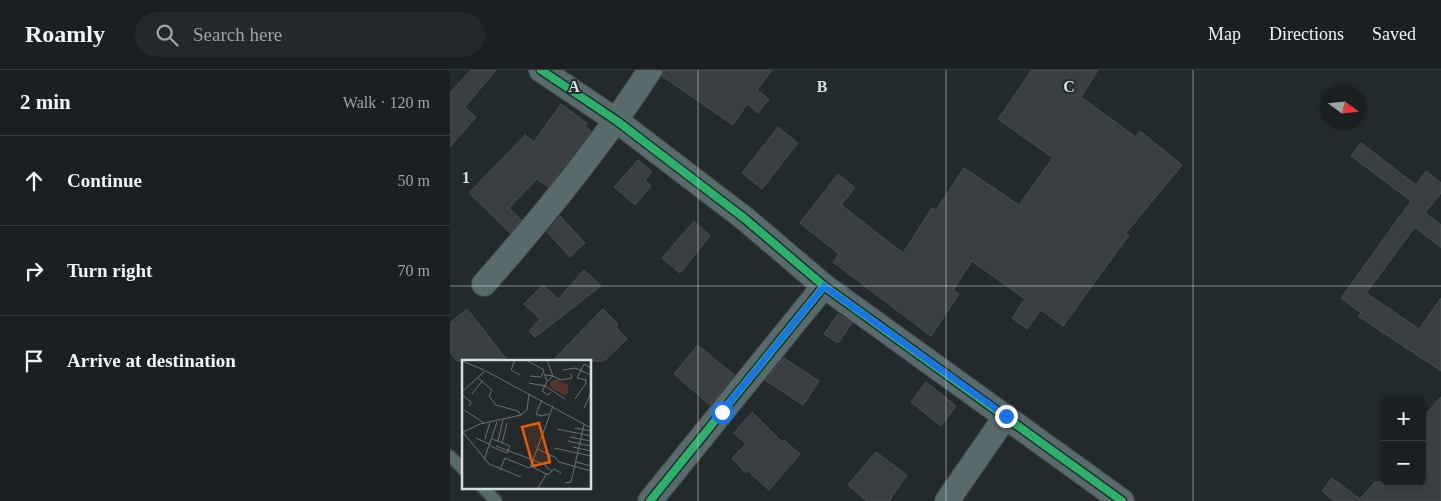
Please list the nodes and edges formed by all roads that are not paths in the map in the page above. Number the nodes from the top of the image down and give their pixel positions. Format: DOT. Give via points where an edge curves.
graph roads {
  1 [pos="541,70"];
  2 [pos="650,70"];
  3 [pos="617,121"];
  4 [pos="484,284"];
  5 [pos="824,286"];
  6 [pos="1006,416"];
  7 [pos="450,456"];
  8 [pos="462,468"];
  9 [pos="483,488"];
  10 [pos="496,501"];
  11 [pos="650,501"];
  12 [pos="946,501"];
  13 [pos="1122,501"];
  1 -- 3 [label="street"];
  2 -- 3 [label="street"];
  3 -- 4 [label="street" via="534,227"];
  3 -- 5 [label="street" via="744,218"];
  5 -- 6 [label="street"];
  5 -- 11 [label="street"];
  6 -- 12 [label="street"];
  6 -- 13 [label="street"];
  7 -- 8 [label="lane"];
  9 -- 10 [label="lane"];
}
